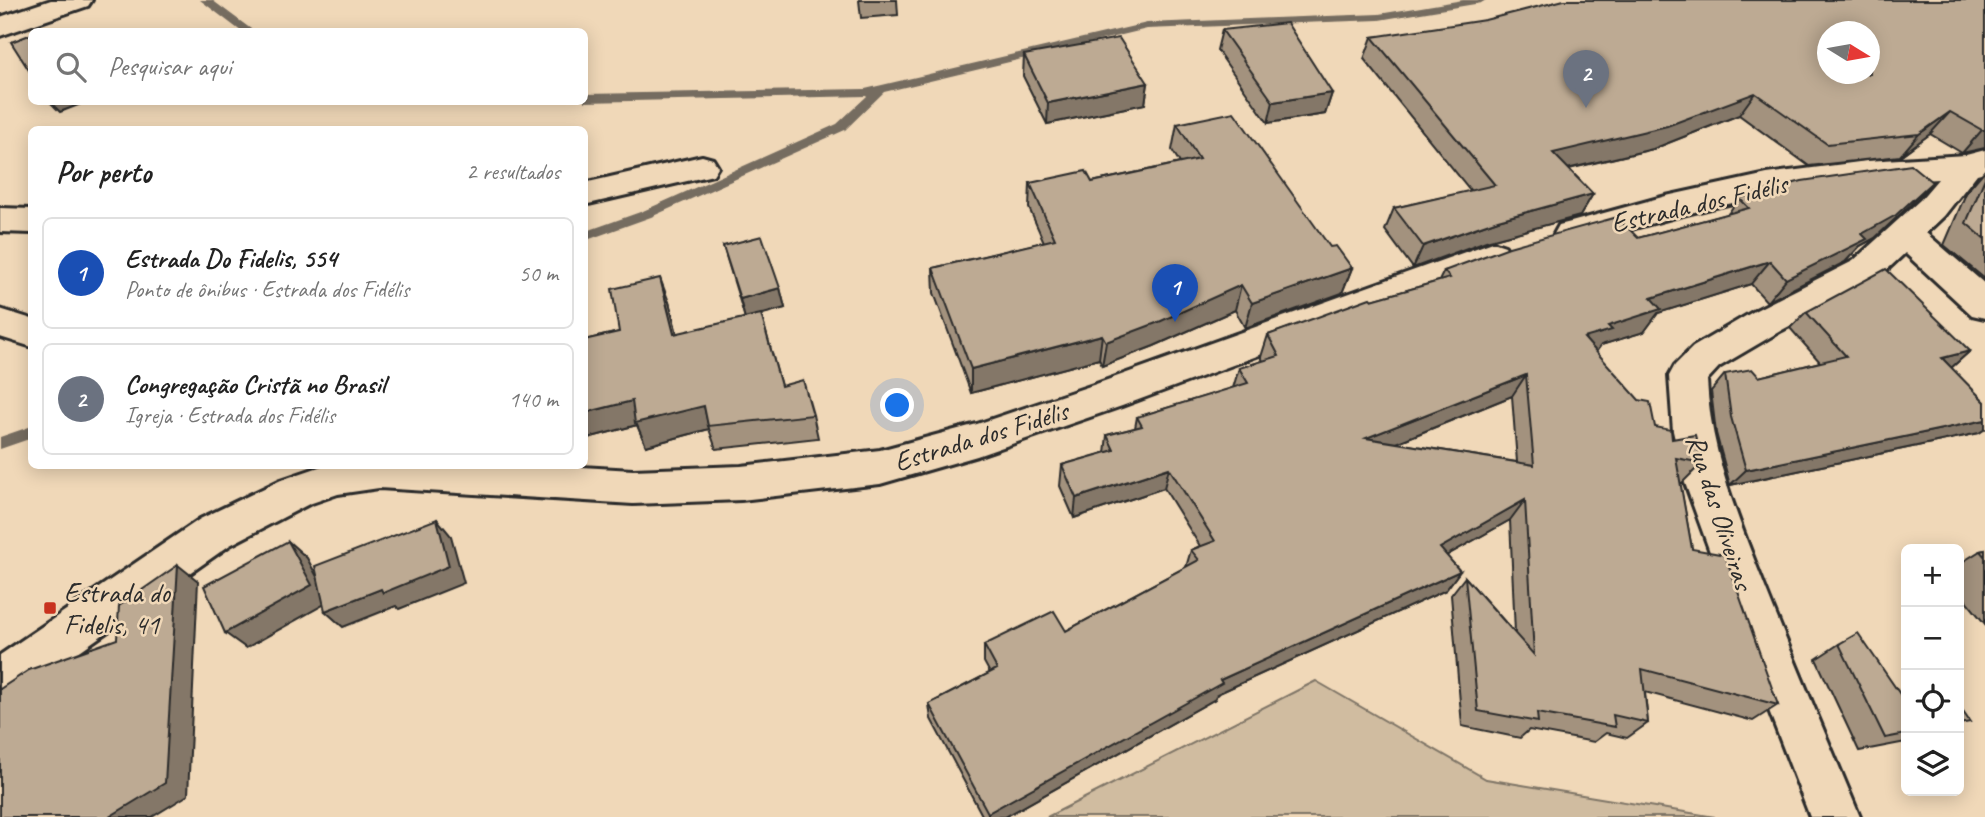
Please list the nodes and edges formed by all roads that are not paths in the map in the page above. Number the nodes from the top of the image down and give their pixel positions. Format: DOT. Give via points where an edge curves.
graph roads {
  1 [pos="78,0"];
  2 [pos="0,27"];
  3 [pos="1976,163"];
  4 [pos="702,167"];
  5 [pos="588,193"];
  6 [pos="0,220"];
  7 [pos="28,221"];
  8 [pos="1905,234"];
  9 [pos="1985,305"];
  10 [pos="0,323"];
  11 [pos="28,332"];
  12 [pos="0,681"];
  13 [pos="1835,817"];
  1 -- 2 [label="street"];
  3 -- 8 [label="street, Rua das Oliveiras"];
  3 -- 12 [label="street, Estrada dos Fidélis" via="1767,185 1487,257 989,436 880,467 741,483 633,486 379,471 338,477 285,496 215,532"];
  4 -- 5 [label="street"];
  6 -- 7 [label="street"];
  8 -- 9 [label="street"];
  8 -- 13 [label="street, Rua das Oliveiras" via="1866,270 1706,357 1688,376 1687,408 1696,459"];
  10 -- 11 [label="street"];
}
